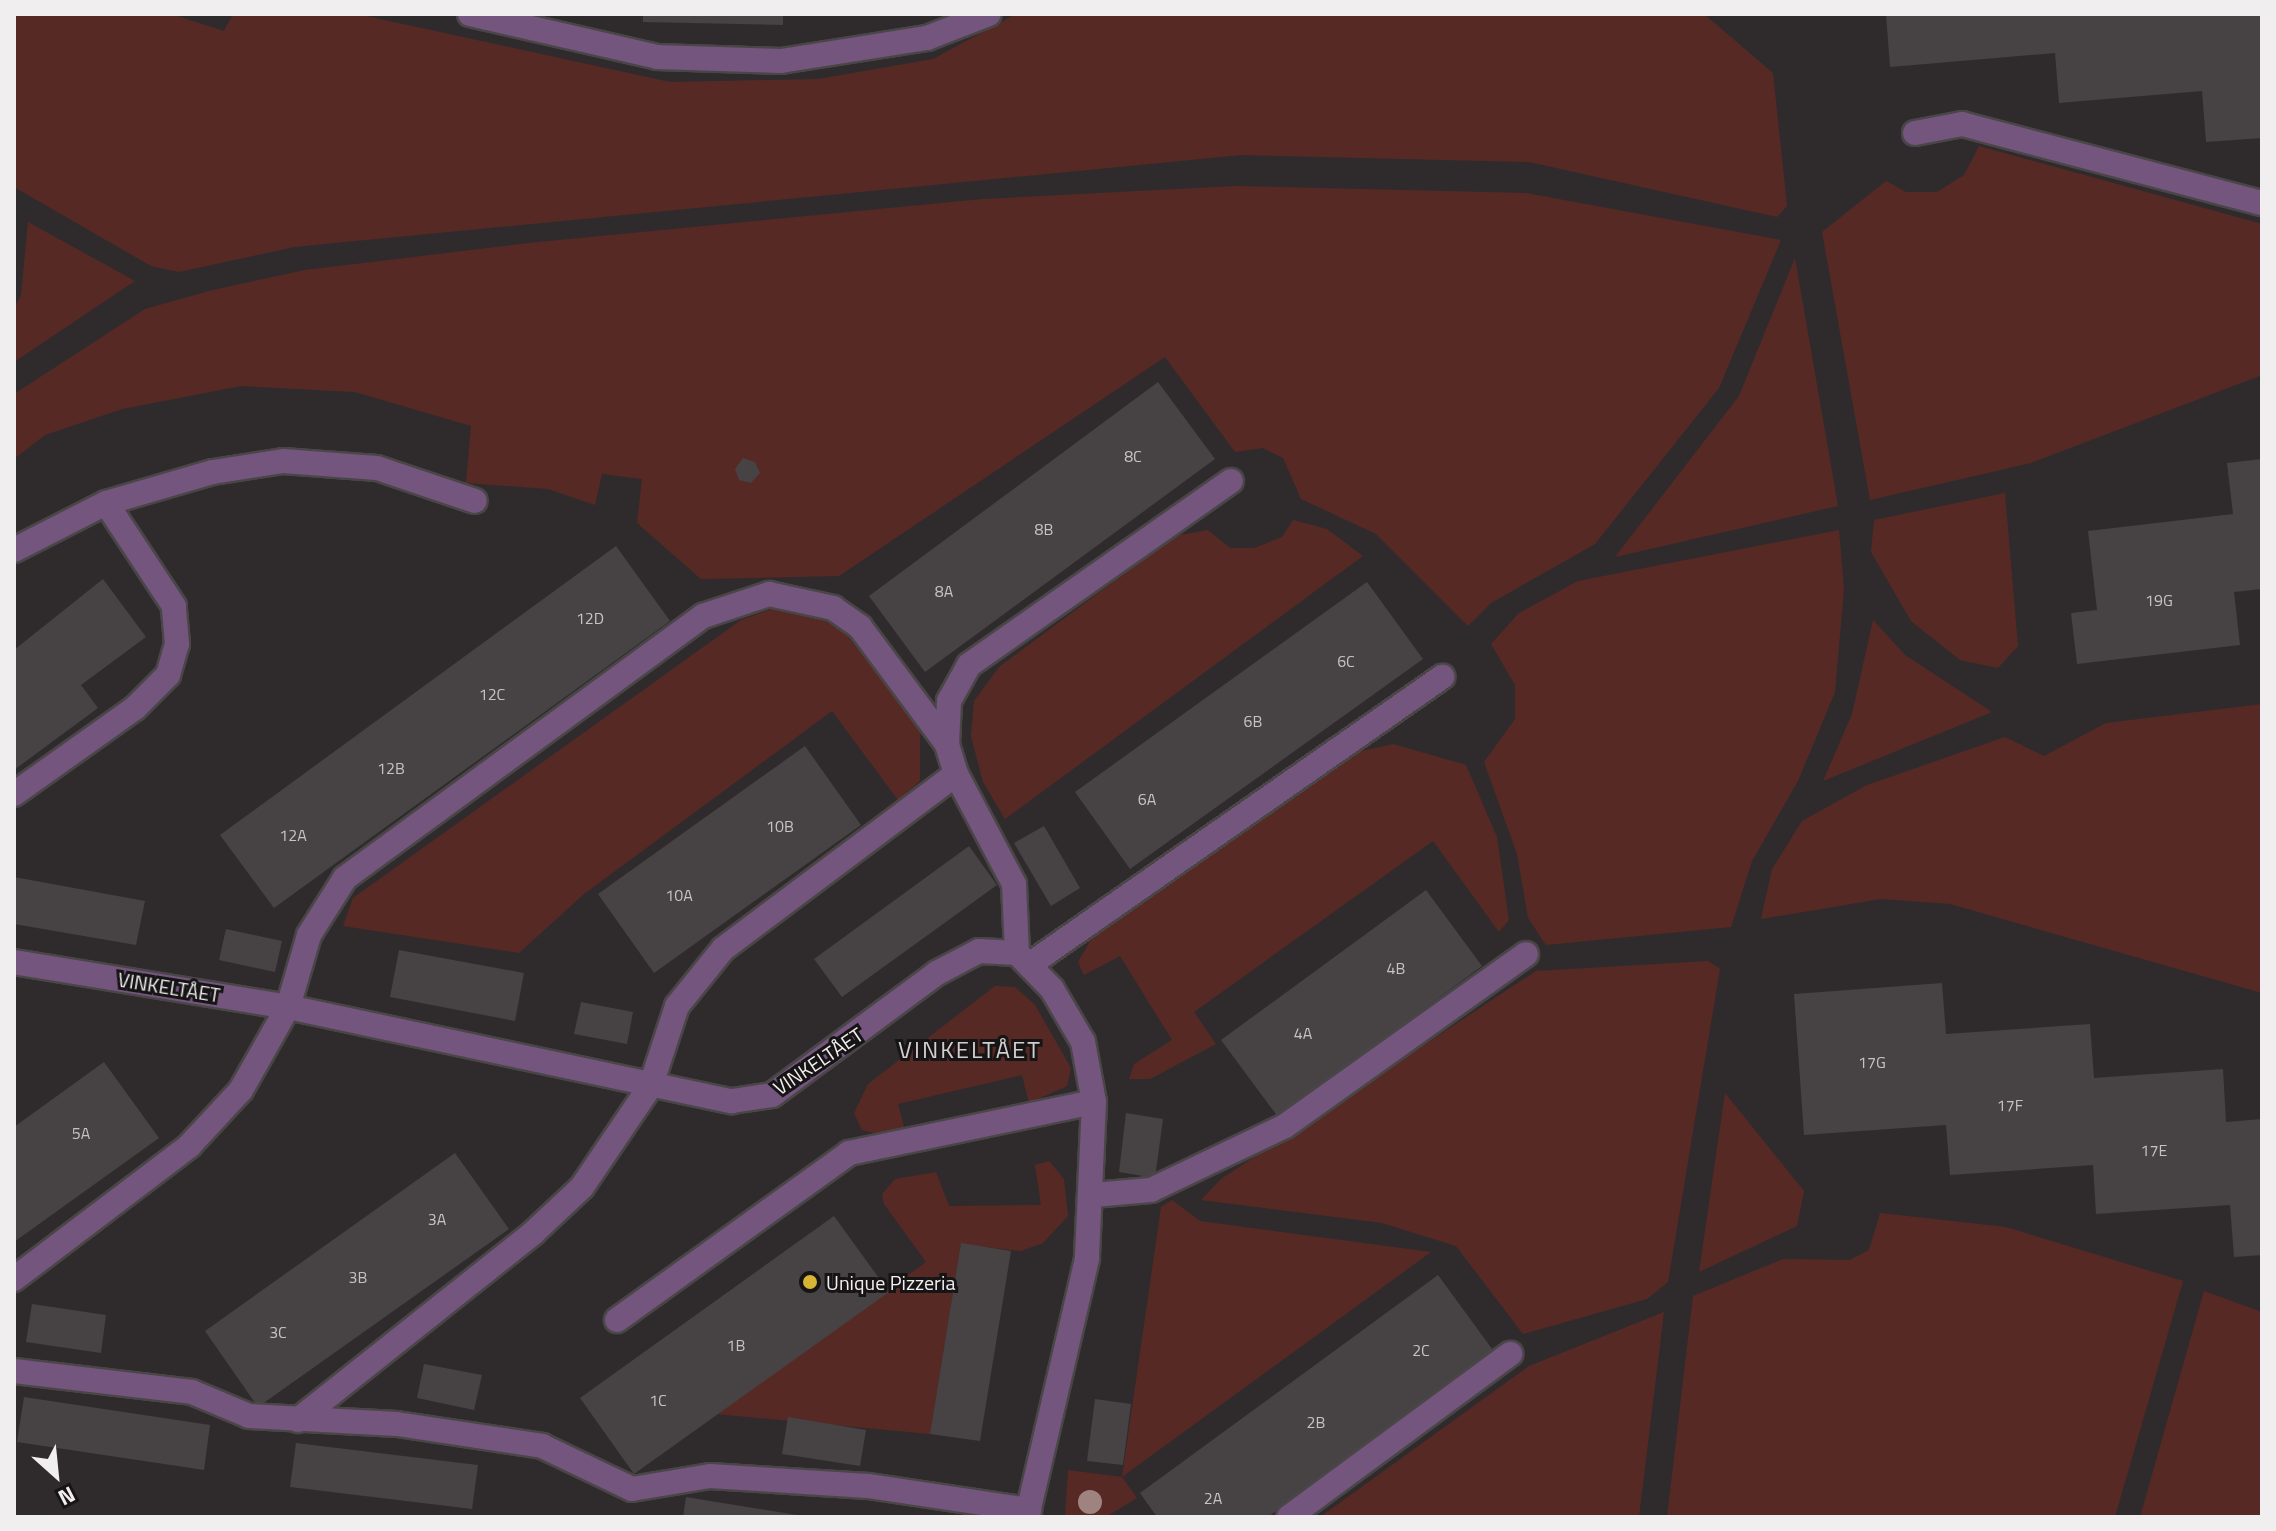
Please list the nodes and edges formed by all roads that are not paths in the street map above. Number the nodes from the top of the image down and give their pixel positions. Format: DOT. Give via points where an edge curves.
graph roads {
  1 [pos="470,14"];
  2 [pos="989,14"];
  3 [pos="1915,133"];
  4 [pos="2262,203"];
  5 [pos="1231,481"];
  6 [pos="475,501"];
  7 [pos="106,503"];
  8 [pos="14,550"];
  9 [pos="1442,677"];
  10 [pos="947,744"];
  11 [pos="956,774"];
  12 [pos="14,794"];
  13 [pos="1526,954"];
  14 [pos="1023,959"];
  15 [pos="14,962"];
  16 [pos="288,1007"];
  17 [pos="651,1085"];
  18 [pos="1094,1102"];
  19 [pos="1093,1195"];
  20 [pos="14,1279"];
  21 [pos="617,1320"];
  22 [pos="1510,1354"];
  23 [pos="14,1371"];
  24 [pos="298,1420"];
  25 [pos="1028,1513"];
  26 [pos="1289,1517"];
  1 -- 2 [label="street" via="657,57 781,61 927,38"];
  3 -- 4 [label="street" via="1962,124"];
  5 -- 10 [label="street" via="969,665 949,701"];
  6 -- 7 [label="street" via="377,468 283,461 213,472"];
  7 -- 8 [label="street"];
  7 -- 12 [label="street" via="174,606 177,644 168,675 135,708"];
  9 -- 14 [label="street"];
  10 -- 11 [label="street"];
  10 -- 16 [label="street" via="860,627 833,608 769,594 736,601 703,616 345,878 309,935"];
  11 -- 14 [label="street" via="1014,884"];
  11 -- 17 [label="street" via="723,949 677,1006"];
  13 -- 19 [label="street" via="1285,1126 1151,1190"];
  14 -- 17 [label="street, VINKELTÅET" via="979,951 937,973 772,1095 732,1101"];
  14 -- 18 [label="street" via="1052,989 1083,1042"];
  15 -- 16 [label="street, VINKELTÅET"];
  16 -- 17 [label="street, VINKELTÅET"];
  16 -- 20 [label="street" via="241,1090 189,1146"];
  17 -- 24 [label="street" via="582,1187 533,1233"];
  18 -- 19 [label="street"];
  18 -- 21 [label="street" via="849,1153"];
  19 -- 25 [label="street" via="1087,1259"];
  22 -- 26 [label="street"];
  23 -- 24 [label="street" via="192,1392 249,1416"];
  24 -- 25 [label="street" via="397,1424 542,1446 632,1489 710,1476 868,1486"];
}
